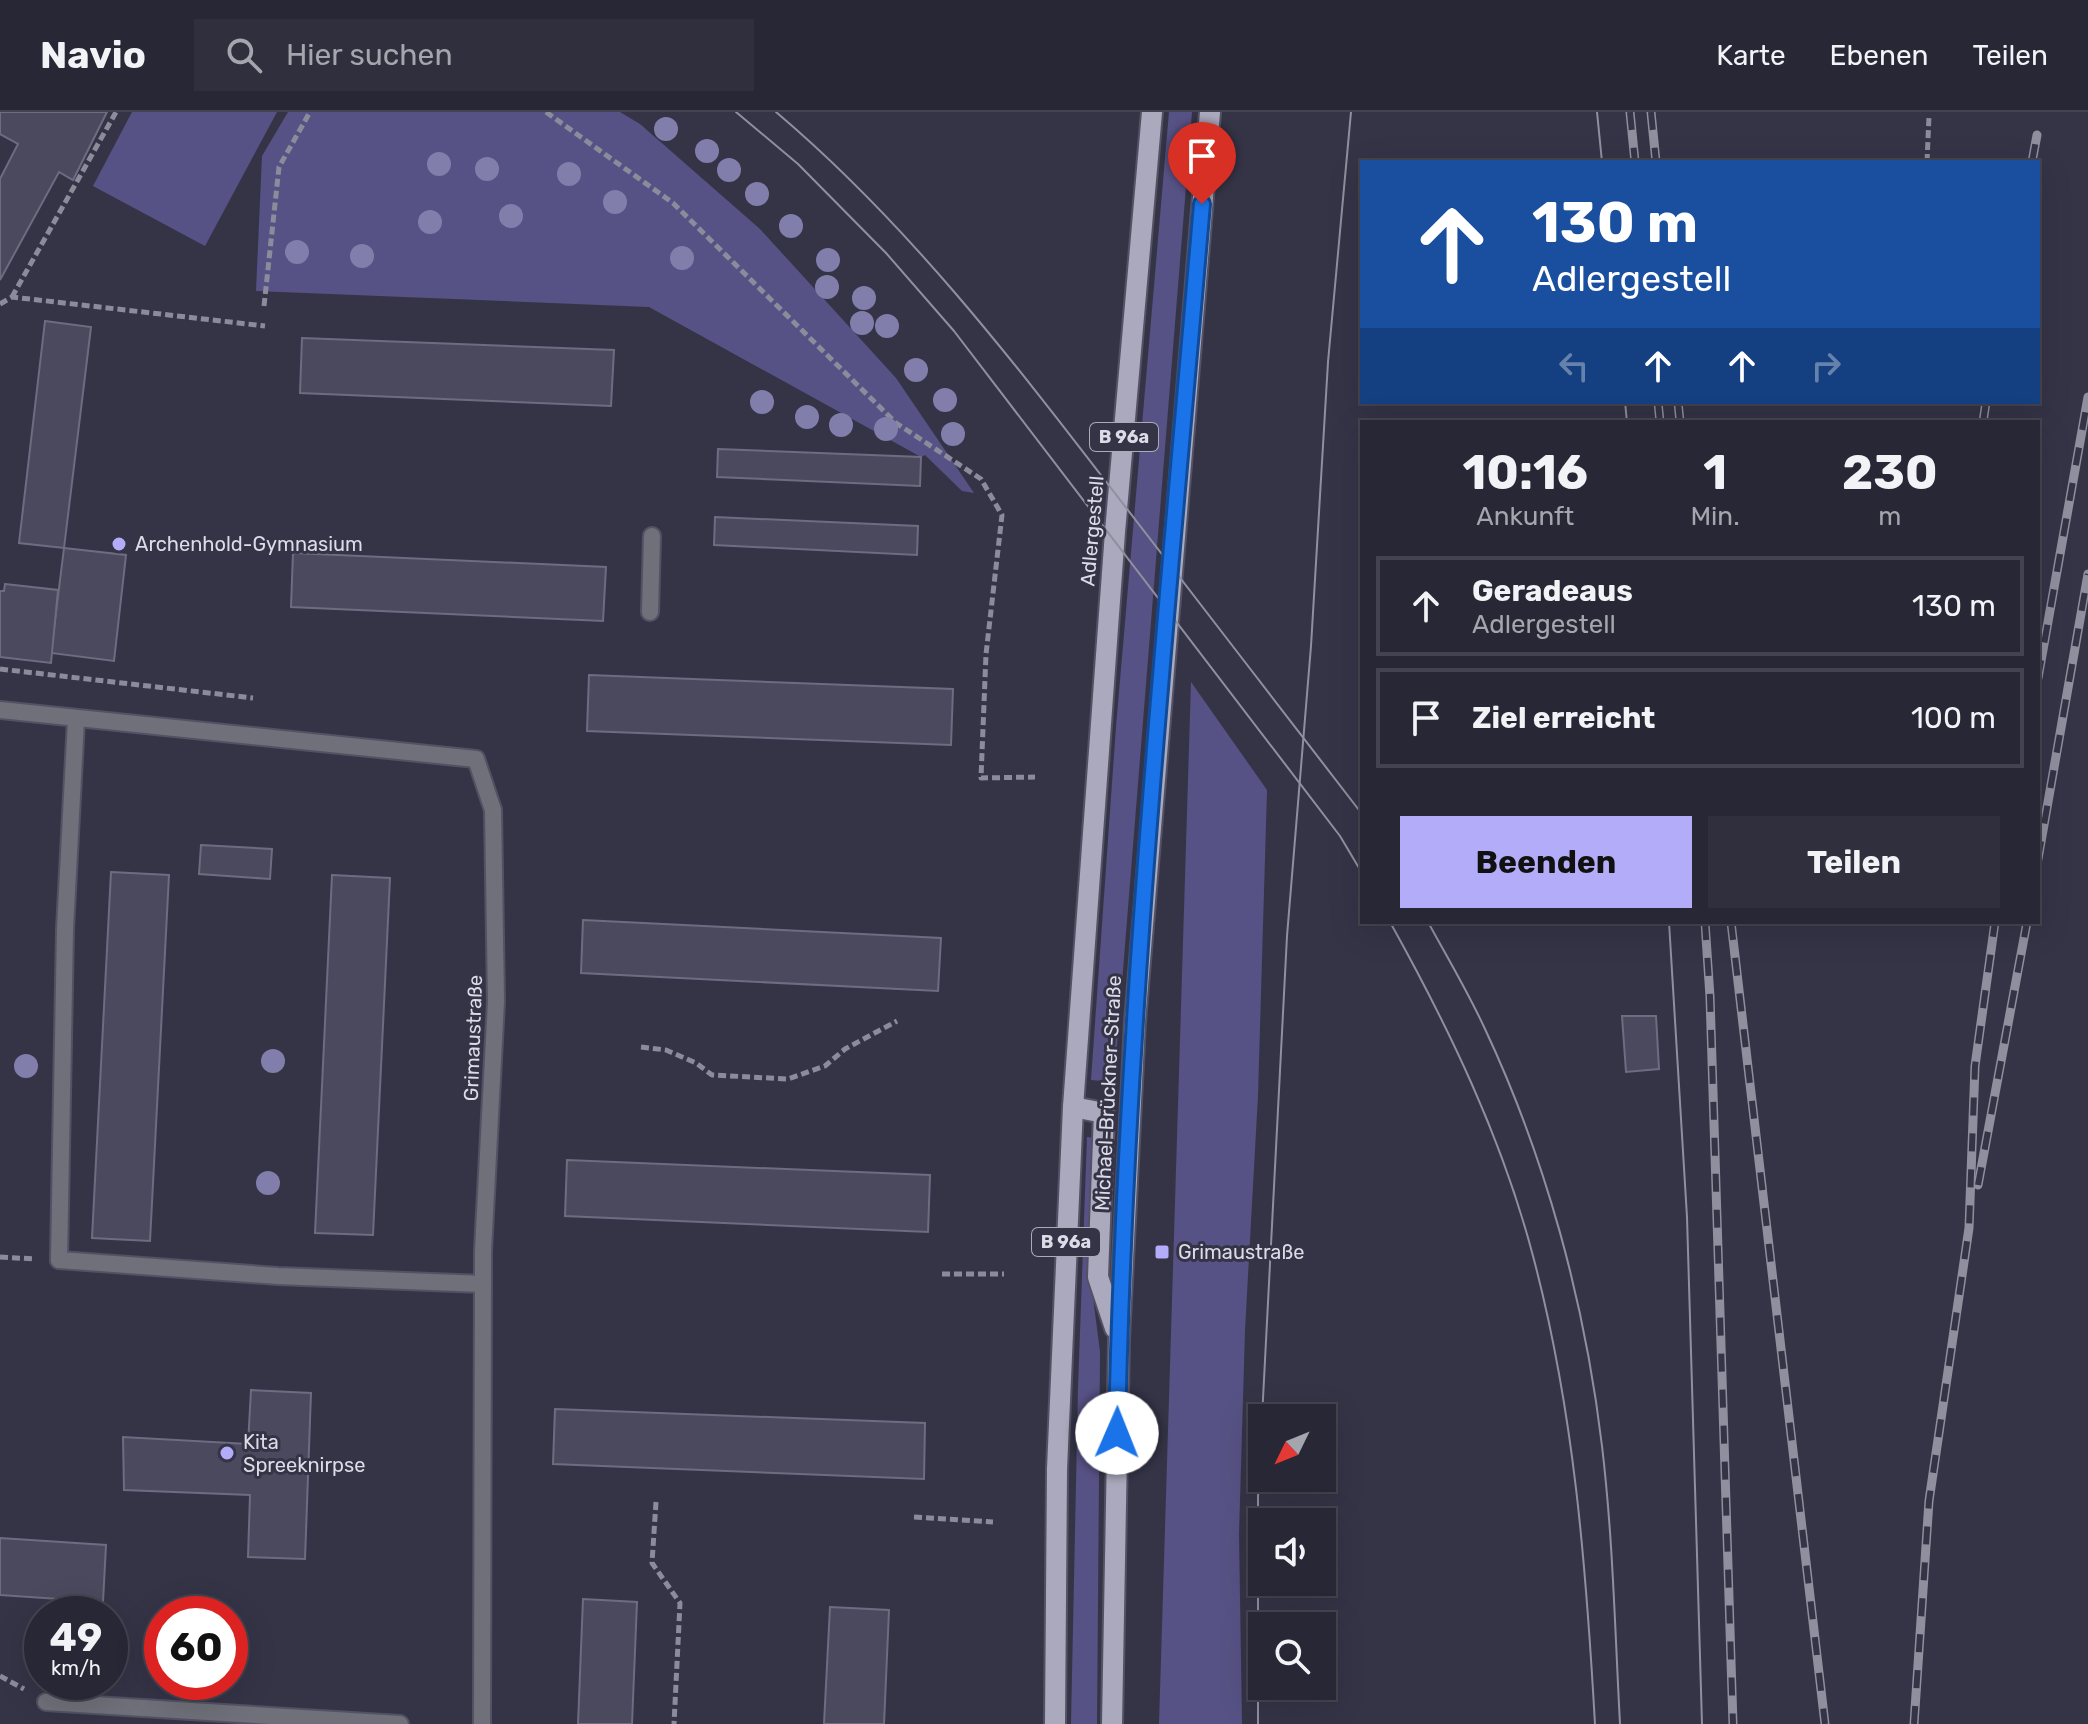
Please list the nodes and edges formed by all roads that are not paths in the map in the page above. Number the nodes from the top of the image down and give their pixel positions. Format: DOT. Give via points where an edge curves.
graph roads {
  1 [pos="1152,112"];
  2 [pos="1210,112"];
  3 [pos="652,536"];
  4 [pos="650,612"];
  5 [pos="0,710"];
  6 [pos="76,720"];
  7 [pos="1097,762"];
  8 [pos="1073,1107"];
  9 [pos="483,1284"];
  10 [pos="1119,1340"];
  11 [pos="46,1702"];
  12 [pos="400,1724"];
  13 [pos="482,1724"];
  14 [pos="1055,1724"];
  15 [pos="1112,1724"];
  1 -- 7 [label="main road, Adlergestell / B 96a"];
  2 -- 10 [label="main road, Michael-Brückner-Straße / B 96a" via="1135,1022"];
  3 -- 4 [label="street"];
  5 -- 6 [label="street, Grimaustraße"];
  6 -- 9 [label="street, Grimaustraße" via="476,759 493,810 495,985"];
  6 -- 9 [label="street" via="65,929 59,1260"];
  7 -- 8 [label="main road, Michael-Brückner-Straße / B 96a"];
  8 -- 10 [label="main road" via="1104,1113 1098,1277"];
  8 -- 14 [label="main road, Michael-Brückner-Straße / B 96a" via="1057,1469"];
  9 -- 13 [label="street, Grimaustraße"];
  10 -- 15 [label="main road, Michael-Brückner-Straße / B 96a"];
  11 -- 12 [label="street"];
}
